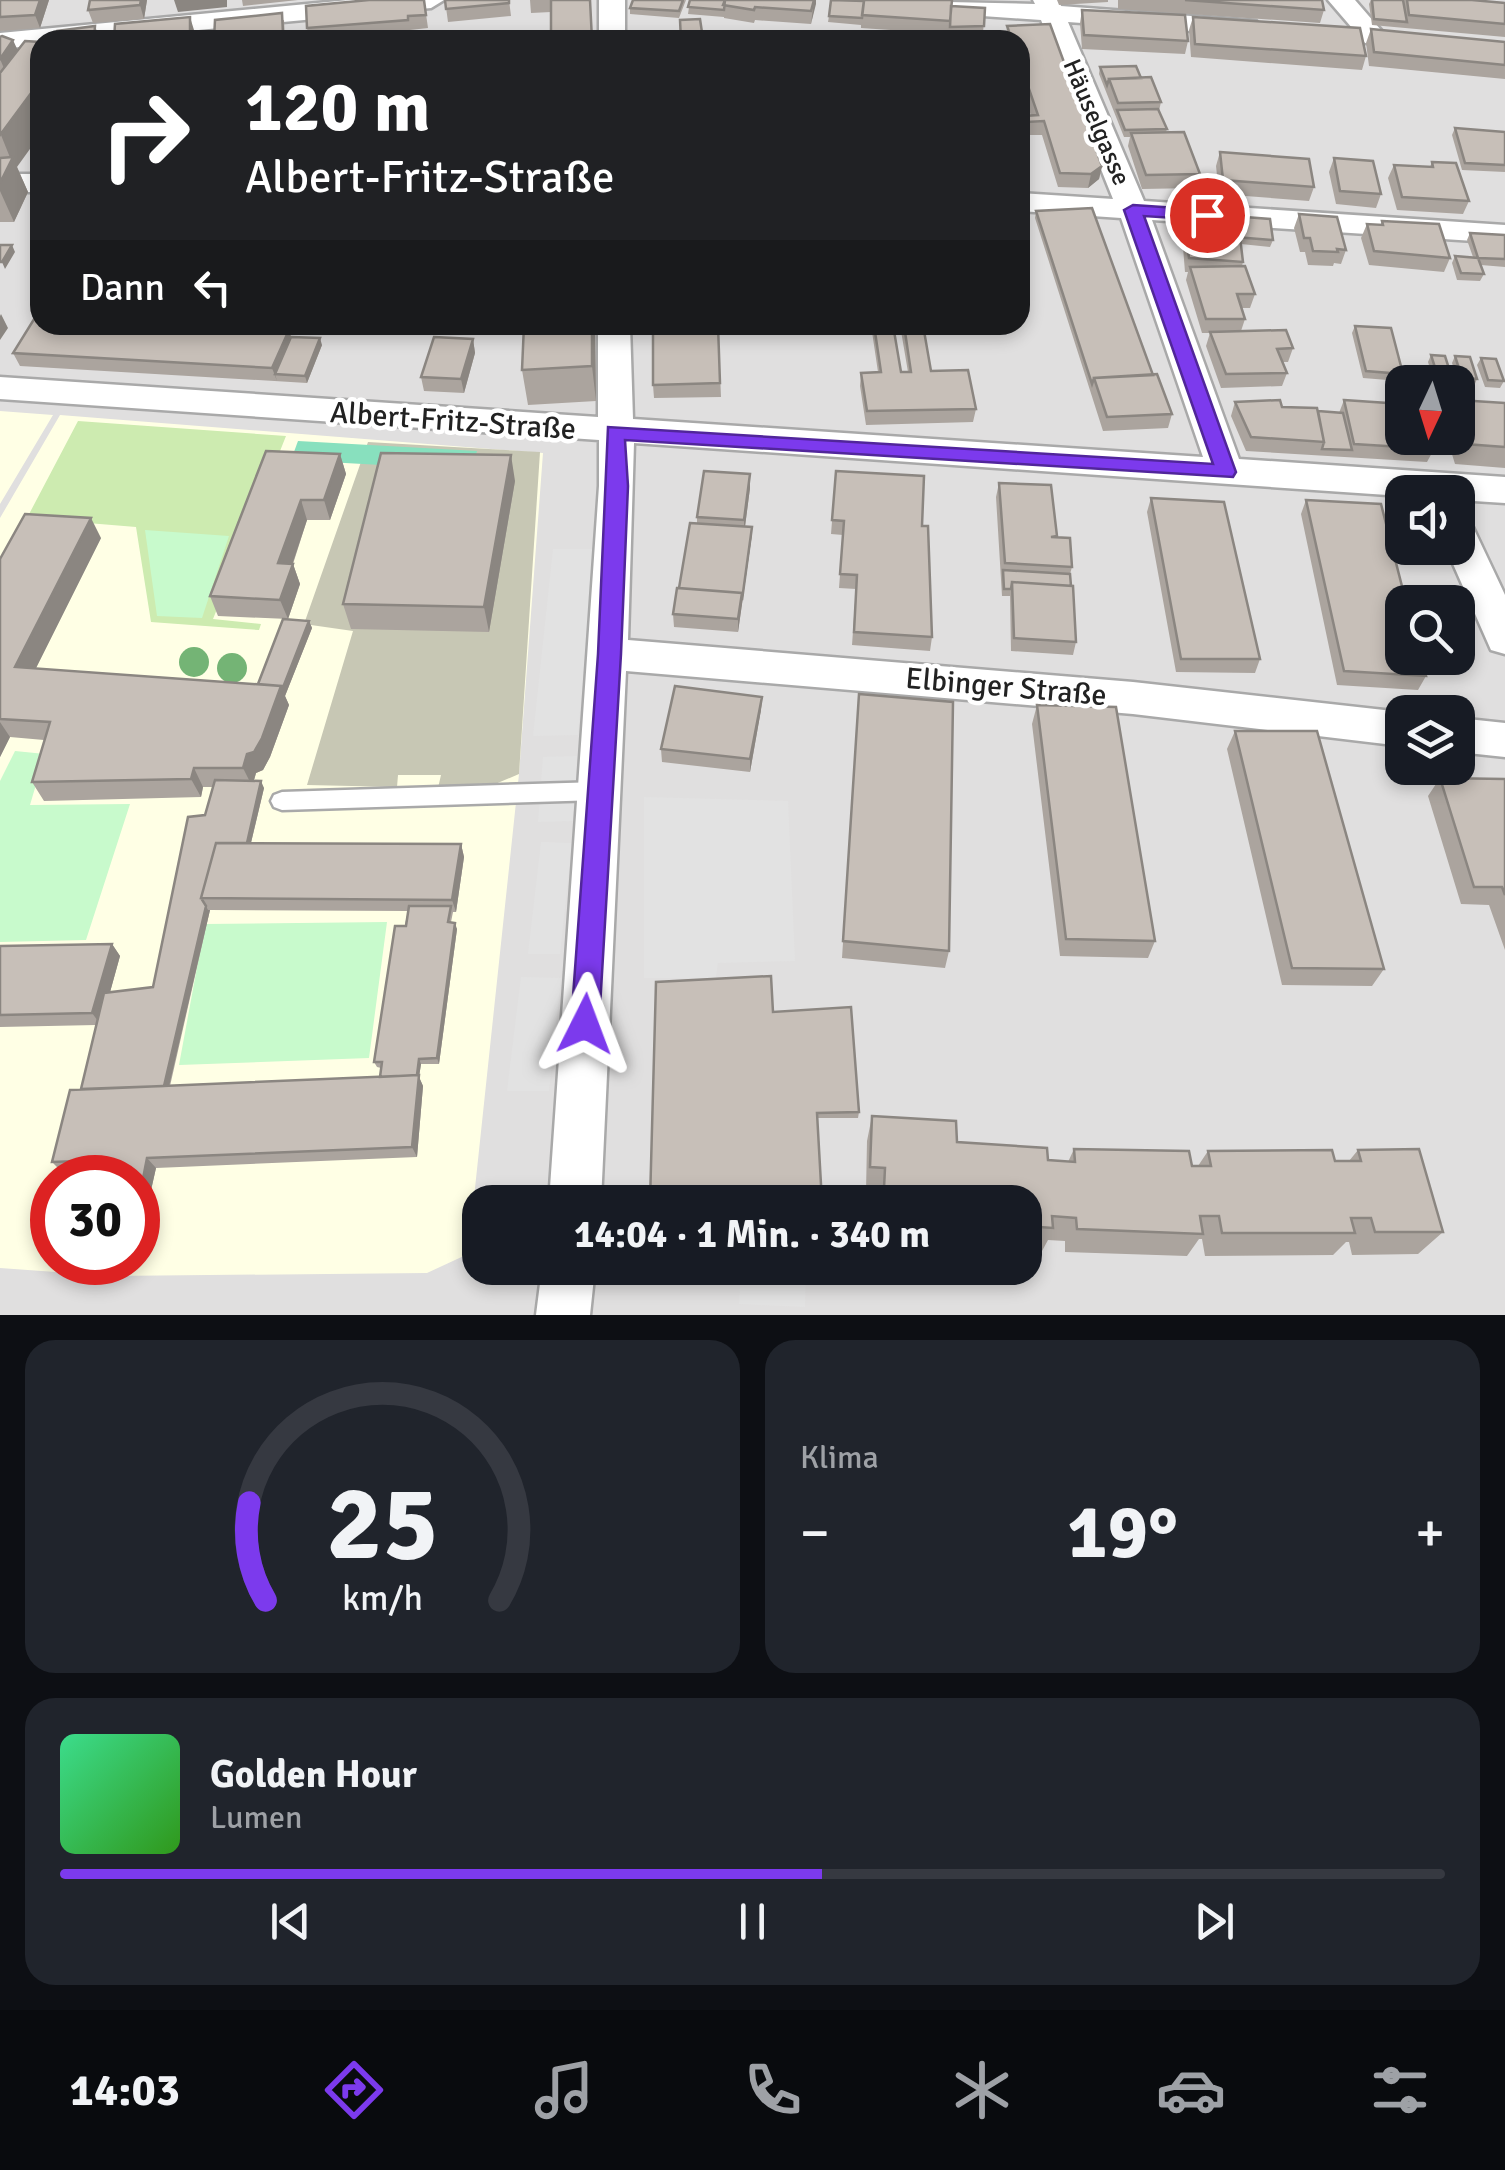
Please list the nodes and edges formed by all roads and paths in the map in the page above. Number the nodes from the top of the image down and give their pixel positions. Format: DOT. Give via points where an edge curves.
graph roads {
  1 [pos="62,0"];
  2 [pos="431,0"];
  3 [pos="612,0"];
  4 [pos="868,0"];
  5 [pos="1341,0"];
  6 [pos="1048,6"];
  7 [pos="50,30"];
  8 [pos="188,30"];
  9 [pos="612,30"];
  10 [pos="1279,30"];
  11 [pos="1336,34"];
  12 [pos="0,41"];
  13 [pos="30,46"];
  14 [pos="30,182"];
  15 [pos="0,183"];
  16 [pos="1030,203"];
  17 [pos="1133,210"];
  18 [pos="1505,234"];
  19 [pos="614,335"];
  20 [pos="0,388"];
  21 [pos="615,432"];
  22 [pos="1226,472"];
  23 [pos="1385,484"];
  24 [pos="1475,490"];
  25 [pos="1505,490"];
  26 [pos="1473,565"];
  27 [pos="1502,626"];
  28 [pos="610,654"];
  29 [pos="1385,727"];
  30 [pos="1475,737"];
  31 [pos="1505,740"];
  32 [pos="599,791"];
  33 [pos="282,801"];
  34 [pos="576,1185"];
  35 [pos="567,1285"];
  36 [pos="564,1315"];
  1 -- 7 [label="street"];
  2 -- 8 [label="street"];
  3 -- 9 [label="street"];
  4 -- 6 [label="street"];
  5 -- 11 [label="street" via="1383,38"];
  6 -- 10 [label="street"];
  6 -- 17 [label="street, Häuselgasse"];
  12 -- 13 [label="street"];
  14 -- 15 [label="street"];
  16 -- 17 [label="street"];
  17 -- 18 [label="street"];
  17 -- 22 [label="street, Häuselgasse"];
  19 -- 21 [label="street"];
  20 -- 21 [label="street, Albert-Fritz-Straße"];
  21 -- 22 [label="street, Albert-Fritz-Straße"];
  21 -- 28 [label="street"];
  22 -- 23 [label="street, Albert-Fritz-Straße"];
  24 -- 25 [label="street, Albert-Fritz-Straße"];
  26 -- 27 [label="street"];
  28 -- 29 [label="street, Elbinger Straße" via="1133,698"];
  28 -- 32 [label="street"];
  30 -- 31 [label="street"];
  32 -- 33 [label="lane"];
  32 -- 34 [label="street"];
  35 -- 36 [label="street"];
}
